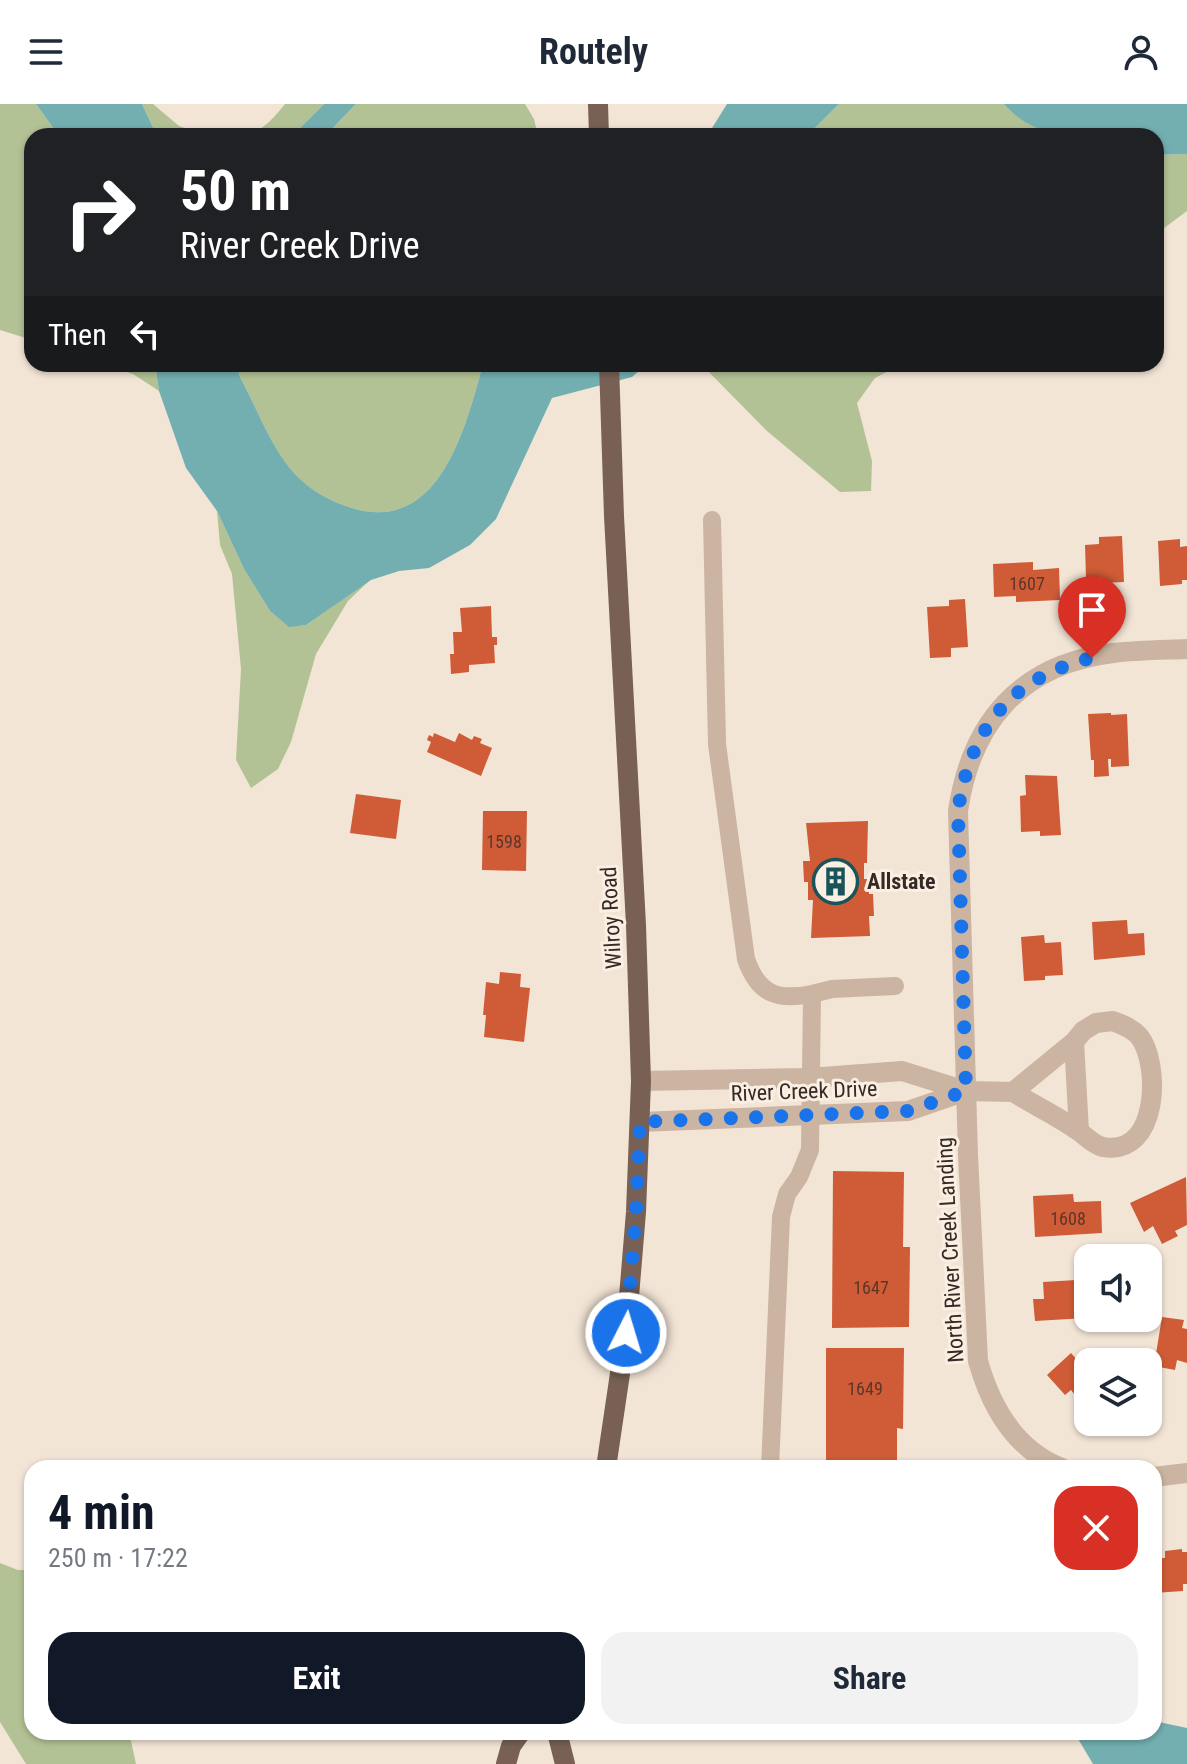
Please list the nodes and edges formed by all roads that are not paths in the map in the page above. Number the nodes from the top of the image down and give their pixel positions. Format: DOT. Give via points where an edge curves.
graph roads {
  1 [pos="598,104"];
  2 [pos="599,128"];
  3 [pos="609,372"];
  4 [pos="712,520"];
  5 [pos="1187,649"];
  6 [pos="895,986"];
  7 [pos="812,994"];
  8 [pos="1074,1042"];
  9 [pos="809,1078"];
  10 [pos="641,1081"];
  11 [pos="966,1091"];
  12 [pos="1013,1092"];
  13 [pos="811,1115"];
  14 [pos="640,1122"];
  15 [pos="1079,1131"];
  16 [pos="607,1460"];
  17 [pos="770,1460"];
  18 [pos="1048,1460"];
  19 [pos="1187,1473"];
  20 [pos="1162,1476"];
  21 [pos="515,1740"];
  22 [pos="559,1740"];
  23 [pos="506,1764"];
  24 [pos="565,1764"];
  1 -- 2 [label="main road"];
  3 -- 10 [label="main road, Wilroy Road"];
  4 -- 7 [label="lane" via="717,744 746,959 763,989 794,997"];
  5 -- 11 [label="street, North River Creek Landing" via="1111,653 1044,674 1011,695 972,751 958,811"];
  6 -- 7 [label="lane"];
  7 -- 9 [label="lane"];
  8 -- 12 [label="street"];
  8 -- 15 [label="street"];
  8 -- 15 [label="street" via="1096,1023 1113,1021 1140,1037 1149,1068 1149,1117 1134,1140 1101,1146"];
  9 -- 10 [label="street, River Creek Drive"];
  9 -- 11 [label="street, River Creek Drive" via="902,1071"];
  9 -- 13 [label="lane"];
  10 -- 14 [label="main road, Wilroy Road"];
  11 -- 12 [label="street, River Creek Drive"];
  11 -- 13 [label="street, River Creek Drive" via="908,1111"];
  11 -- 18 [label="street, North River Creek Landing" via="978,1361 1005,1424 1026,1447"];
  12 -- 15 [label="street"];
  13 -- 14 [label="street, River Creek Drive"];
  13 -- 17 [label="lane" via="810,1150 781,1217"];
  14 -- 16 [label="main road, Wilroy Road" via="626,1333"];
  19 -- 20 [label="street"];
  21 -- 23 [label="main road"];
  22 -- 24 [label="main road"];
}
